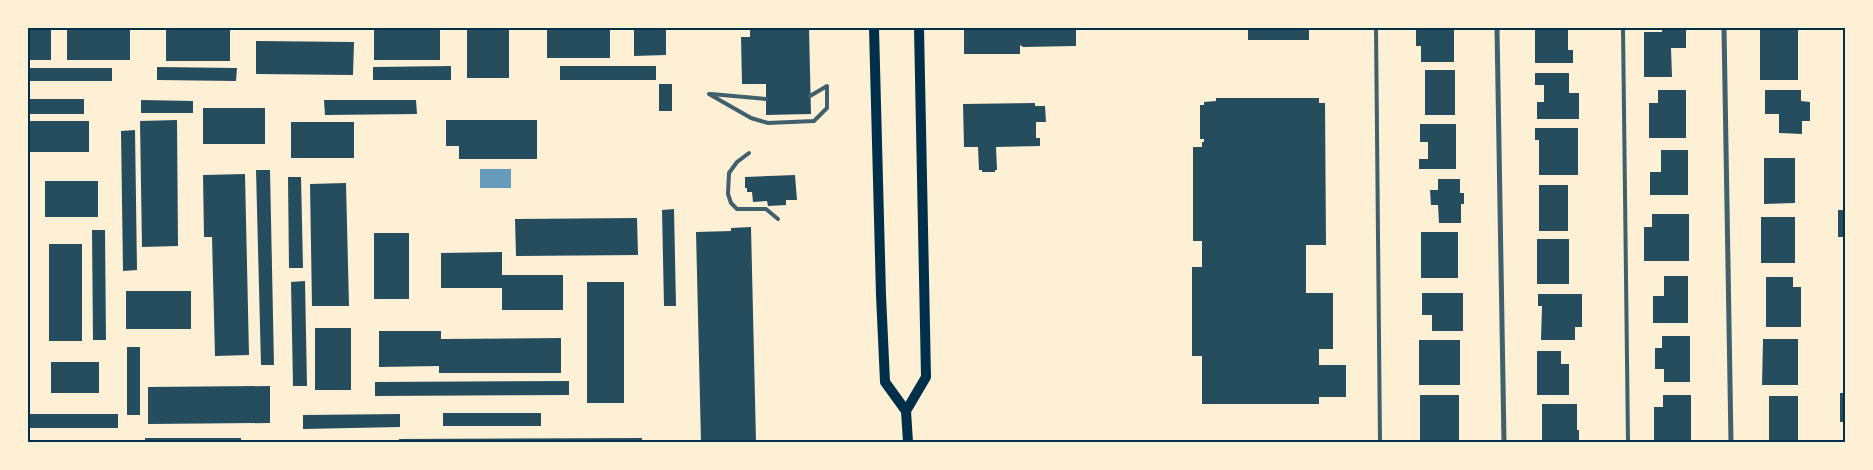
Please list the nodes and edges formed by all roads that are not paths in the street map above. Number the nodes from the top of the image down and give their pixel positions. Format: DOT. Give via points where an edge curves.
graph roads {
  1 [pos="874,28"];
  2 [pos="919,28"];
  3 [pos="1376,28"];
  4 [pos="1496,28"];
  5 [pos="1623,28"];
  6 [pos="1724,28"];
  7 [pos="810,96"];
  8 [pos="766,99"];
  9 [pos="749,153"];
  10 [pos="778,219"];
  11 [pos="906,411"];
  12 [pos="908,442"];
  13 [pos="1380,442"];
  14 [pos="1504,442"];
  15 [pos="1628,442"];
  16 [pos="1731,442"];
  1 -- 11 [label="main road" via="885,382"];
  2 -- 11 [label="main road" via="926,377"];
  3 -- 13 [label="lane"];
  4 -- 14 [label="street"];
  5 -- 15 [label="lane"];
  6 -- 16 [label="street"];
  7 -- 8 [label="lane" via="827,86 827,108 814,121 768,123 751,118 709,94"];
  9 -- 10 [label="lane" via="729,173 731,204 737,209 766,209"];
  11 -- 12 [label="main road"];
}
